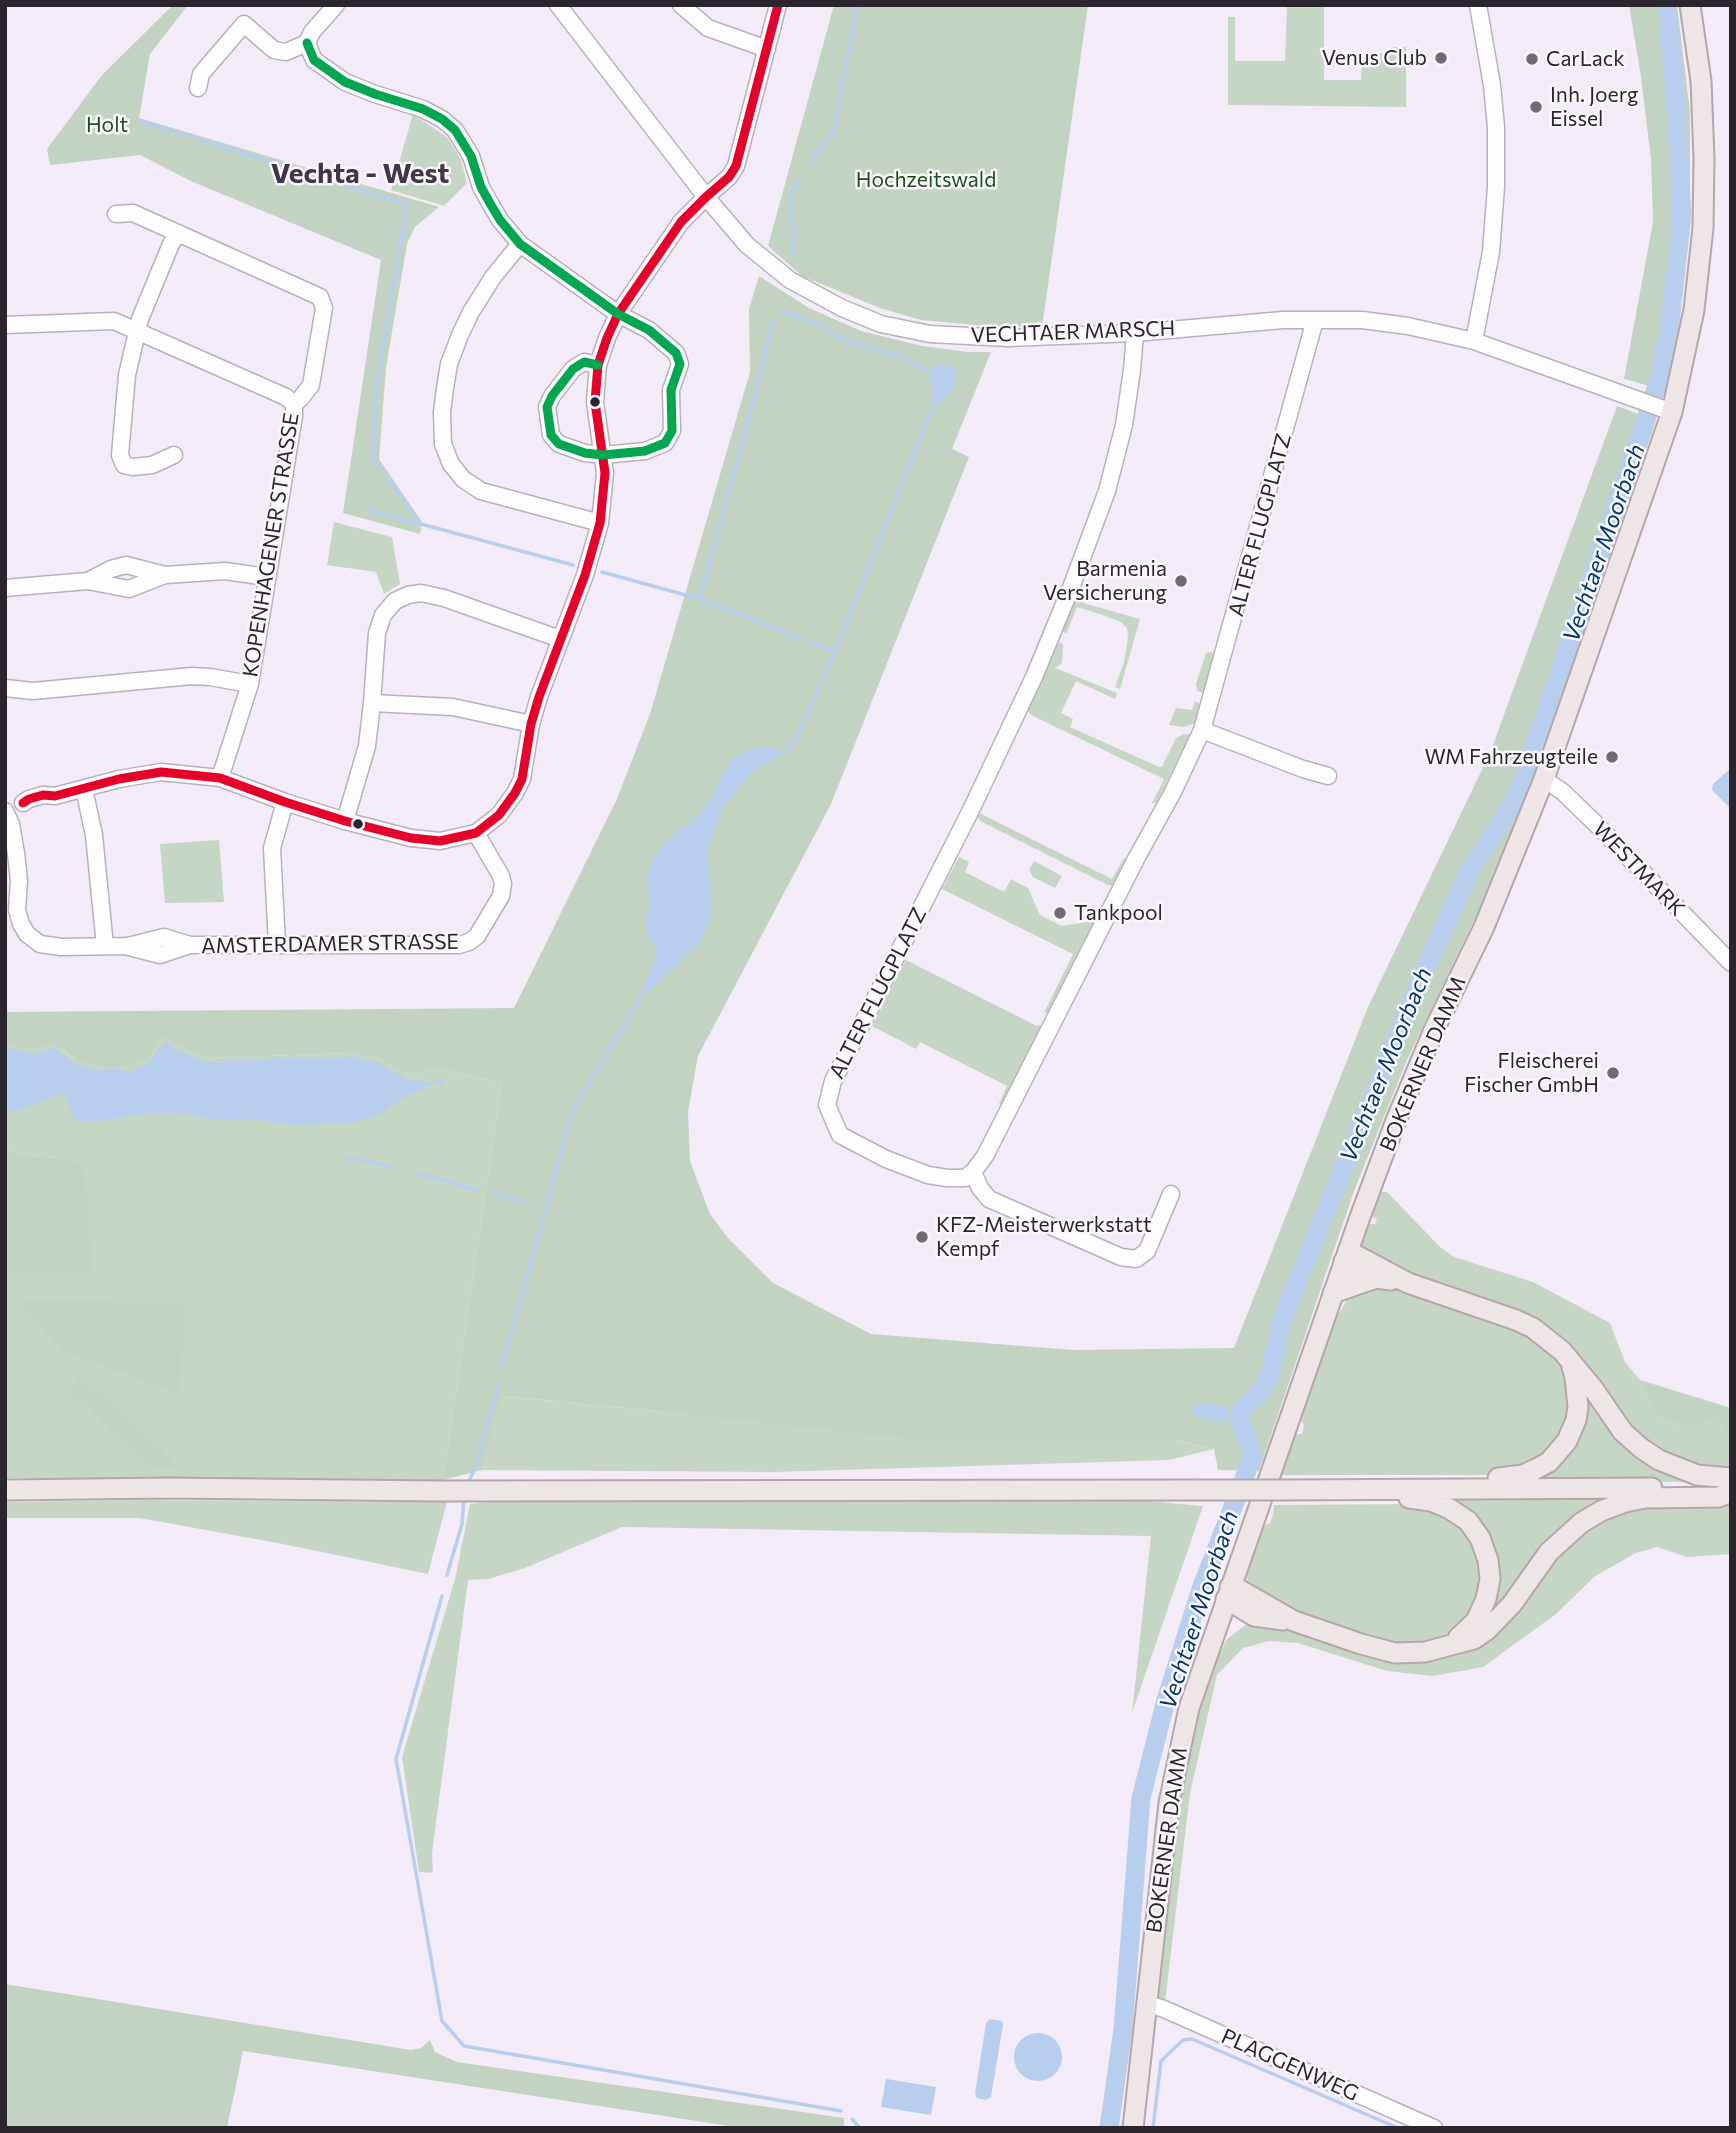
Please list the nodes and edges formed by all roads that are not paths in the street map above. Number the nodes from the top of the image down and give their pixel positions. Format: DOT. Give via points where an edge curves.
graph roads {
  1 [pos="336,5"];
  2 [pos="558,5"];
  3 [pos="681,5"];
  4 [pos="778,5"];
  5 [pos="1478,5"];
  6 [pos="1690,5"];
  7 [pos="307,43"];
  8 [pos="767,49"];
  9 [pos="198,88"];
  10 [pos="706,197"];
  11 [pos="116,214"];
  12 [pos="178,233"];
  13 [pos="520,244"];
  14 [pos="618,314"];
  15 [pos="1315,320"];
  16 [pos="5,325"];
  17 [pos="138,332"];
  18 [pos="1135,332"];
  19 [pos="1474,341"];
  20 [pos="598,365"];
  21 [pos="294,404"];
  22 [pos="1665,410"];
  23 [pos="174,455"];
  24 [pos="603,455"];
  25 [pos="600,523"];
  26 [pos="165,575"];
  27 [pos="267,577"];
  28 [pos="89,581"];
  29 [pos="5,588"];
  30 [pos="560,639"];
  31 [pos="250,684"];
  32 [pos="5,688"];
  33 [pos="372,703"];
  34 [pos="531,724"];
  35 [pos="1202,730"];
  36 [pos="1328,776"];
  37 [pos="220,778"];
  38 [pos="1544,779"];
  39 [pos="84,789"];
  40 [pos="285,802"];
  41 [pos="5,804"];
  42 [pos="5,811"];
  43 [pos="345,821"];
  44 [pos="476,833"];
  45 [pos="277,945"];
  46 [pos="105,946"];
  47 [pos="1731,963"];
  48 [pos="973,1172"];
  49 [pos="1171,1194"];
  50 [pos="1346,1256"];
  51 [pos="1376,1278"];
  52 [pos="1408,1283"];
  53 [pos="1333,1293"];
  54 [pos="1569,1360"];
  55 [pos="1731,1478"];
  56 [pos="5,1483"];
  57 [pos="1335,1489"];
  58 [pos="1405,1489"];
  59 [pos="5,1490"];
  60 [pos="55,1490"];
  61 [pos="1731,1490"];
  62 [pos="1228,1593"];
  63 [pos="1254,1616"];
  64 [pos="1294,1621"];
  65 [pos="1214,1632"];
  66 [pos="1443,1649"];
  67 [pos="1146,2003"];
  68 [pos="1133,2128"];
  69 [pos="1434,2128"];
  1 -- 7 [label="street"];
  2 -- 10 [label="street, VECHTAER MARSCH"];
  3 -- 8 [label="street" via="708,27"];
  4 -- 8 [label="street"];
  5 -- 19 [label="street" via="1492,85 1496,187 1491,252"];
  6 -- 22 [label="main road, BOKERNER DAMM" via="1701,81 1703,229 1694,310"];
  7 -- 9 [label="street" via="286,52 274,50 244,24 201,74"];
  7 -- 13 [label="street" via="314,60 345,82 423,109 455,130 491,205"];
  8 -- 10 [label="street" via="736,166"];
  10 -- 14 [label="street" via="681,222"];
  10 -- 18 [label="street, VECHTAER MARSCH" via="747,245 790,280 881,324 930,334 1008,338"];
  11 -- 12 [label="street" via="133,213"];
  12 -- 17 [label="street"];
  12 -- 21 [label="street" via="320,297 324,308 311,385"];
  13 -- 14 [label="street"];
  13 -- 25 [label="street" via="471,312 449,363 443,444 463,479 481,491"];
  14 -- 20 [label="street"];
  14 -- 24 [label="street" via="649,331 676,353 680,363 671,390 671,431 665,443 645,451"];
  15 -- 18 [label="street, VECHTAER MARSCH"];
  15 -- 19 [label="street, VECHTAER MARSCH" via="1362,320"];
  15 -- 35 [label="street, ALTER FLUGPLATZ"];
  16 -- 17 [label="street, KOPENHAGENER STRASSE" via="114,321"];
  17 -- 21 [label="street, KOPENHAGENER STRASSE"];
  17 -- 23 [label="street" via="127,375 120,455 124,465 133,467"];
  18 -- 48 [label="street, ALTER FLUGPLATZ" via="1124,425 1107,491 1072,585 1034,677 833,1082 827,1105 840,1135 886,1159 947,1178 965,1178"];
  19 -- 22 [label="street, VECHTAER MARSCH"];
  20 -- 24 [label="street" via="595,402"];
  20 -- 24 [label="street" via="584,362 573,369 547,407 551,435 559,444"];
  21 -- 27 [label="street, KOPENHAGENER STRASSE"];
  22 -- 38 [label="main road, BOKERNER DAMM"];
  24 -- 25 [label="street"];
  25 -- 30 [label="street"];
  26 -- 27 [label="street" via="225,571"];
  26 -- 28 [label="street" via="129,589"];
  26 -- 28 [label="street" via="126,565"];
  27 -- 31 [label="street, KOPENHAGENER STRASSE"];
  28 -- 29 [label="street"];
  30 -- 33 [label="street" via="444,598 408,594 383,615 377,633"];
  30 -- 34 [label="street"];
  31 -- 32 [label="street" via="192,676 33,691"];
  31 -- 37 [label="street, KOPENHAGENER STRASSE"];
  33 -- 34 [label="street" via="453,707"];
  33 -- 43 [label="street" via="367,746"];
  34 -- 44 [label="street" via="522,779 515,793 499,816"];
  35 -- 36 [label="street"];
  35 -- 48 [label="street, ALTER FLUGPLATZ" via="1007,1115"];
  37 -- 39 [label="street" via="161,772"];
  37 -- 40 [label="street"];
  38 -- 47 [label="street, WESTMARK" via="1598,826"];
  38 -- 50 [label="main road, BOKERNER DAMM" via="1483,927 1434,1030"];
  39 -- 41 [label="street"];
  39 -- 46 [label="street" via="94,835"];
  40 -- 43 [label="street"];
  40 -- 45 [label="street" via="272,848"];
  42 -- 46 [label="street, AMSTERDAMER STRASSE" via="16,853 18,910 27,934 40,944"];
  43 -- 44 [label="street" via="440,841"];
  44 -- 45 [label="street, AMSTERDAMER STRASSE" via="503,884 501,896 469,942"];
  45 -- 46 [label="street, AMSTERDAMER STRASSE" via="190,945 164,937"];
  48 -- 49 [label="street" via="989,1199 1121,1257 1136,1259 1147,1251"];
  50 -- 51 [label="main road" via="1360,1272"];
  50 -- 52 [label="main road"];
  50 -- 53 [label="main road, BOKERNER DAMM"];
  51 -- 52 [label="main road"];
  51 -- 53 [label="main road"];
  52 -- 54 [label="main road" via="1533,1328"];
  53 -- 62 [label="main road, BOKERNER DAMM"];
  54 -- 55 [label="main road" via="1623,1432 1641,1448 1688,1472"];
  54 -- 58 [label="main road" via="1578,1396 1576,1420 1567,1441 1549,1462 1523,1475 1430,1480"];
  56 -- 60 [label="main road" via="40,1483"];
  57 -- 58 [label="main road"];
  57 -- 60 [label="main road, bridge"];
  57 -- 66 [label="main road" via="1362,1497 1431,1501 1468,1521 1480,1538 1490,1579 1486,1599 1476,1621"];
  58 -- 61 [label="main road"];
  59 -- 60 [label="main road"];
  61 -- 66 [label="main road" via="1719,1497 1646,1498 1601,1511 1549,1552 1487,1630"];
  62 -- 63 [label="main road"];
  62 -- 64 [label="main road" via="1240,1590"];
  62 -- 65 [label="main road, BOKERNER DAMM"];
  63 -- 64 [label="main road"];
  63 -- 65 [label="main road"];
  64 -- 66 [label="main road" via="1395,1653"];
  65 -- 67 [label="main road, BOKERNER DAMM" via="1189,1708 1171,1791"];
  67 -- 68 [label="main road, BOKERNER DAMM"];
  67 -- 69 [label="street, PLAGGENWEG"];
}
